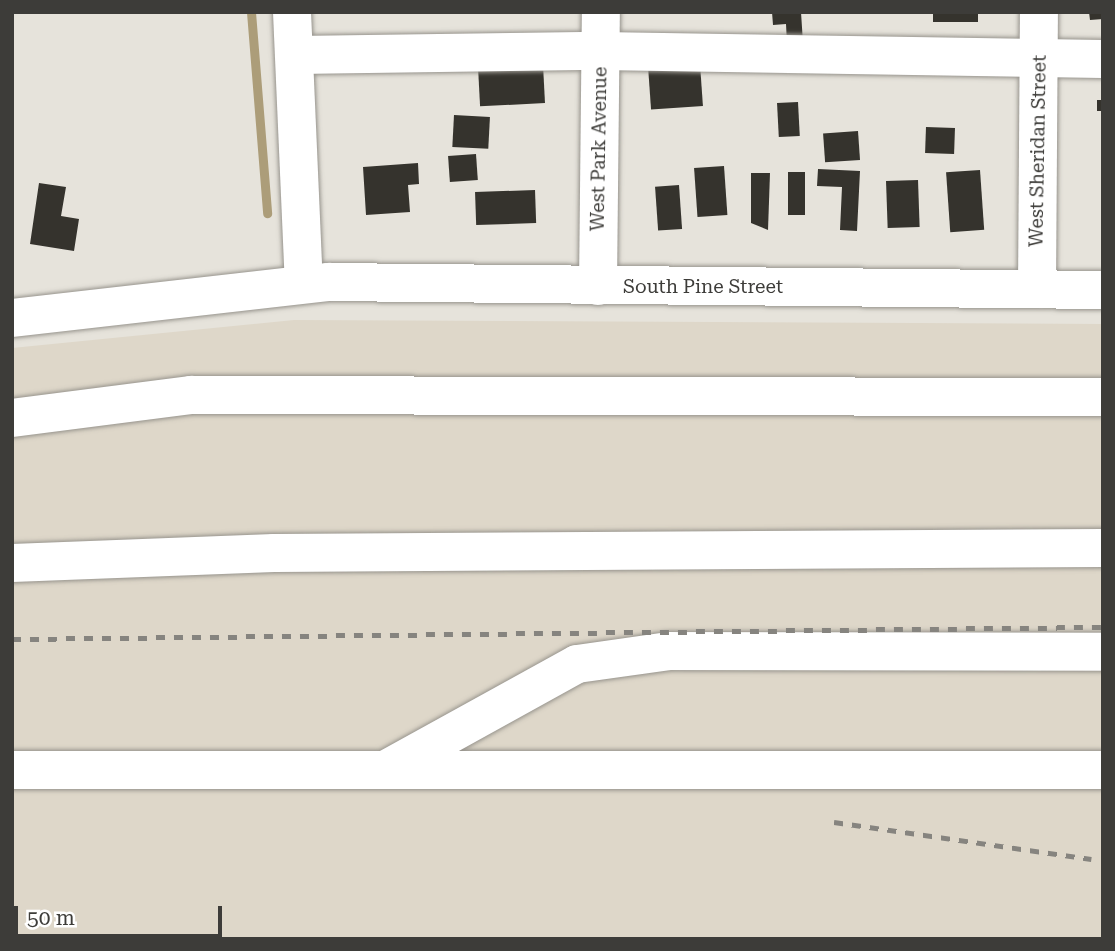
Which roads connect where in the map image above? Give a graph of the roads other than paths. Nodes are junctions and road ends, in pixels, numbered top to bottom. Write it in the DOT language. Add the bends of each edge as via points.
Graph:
graph roads {
  1 [pos="292,12"];
  2 [pos="601,12"];
  3 [pos="1040,12"];
  4 [pos="600,51"];
  5 [pos="296,55"];
  6 [pos="1039,58"];
  7 [pos="1103,59"];
  8 [pos="304,283"];
  9 [pos="598,286"];
  10 [pos="1037,289"];
  11 [pos="1103,290"];
  12 [pos="12,318"];
  13 [pos="1103,397"];
  14 [pos="12,418"];
  15 [pos="1103,548"];
  16 [pos="12,564"];
  17 [pos="1103,652"];
  18 [pos="12,770"];
  19 [pos="383,771"];
  20 [pos="1103,771"];
  1 -- 5 [label="street"];
  2 -- 4 [label="street, West Park Avenue"];
  3 -- 6 [label="street, West Sheridan Street"];
  4 -- 5 [label="street"];
  4 -- 6 [label="street"];
  4 -- 9 [label="street, West Park Avenue"];
  5 -- 8 [label="street"];
  6 -- 7 [label="street"];
  6 -- 10 [label="street, West Sheridan Street"];
  8 -- 9 [label="street, South Pine Street"];
  8 -- 12 [label="street, South Pine Street"];
  9 -- 10 [label="street, South Pine Street"];
  10 -- 11 [label="street, South Pine Street"];
  13 -- 14 [label="street" via="191,395"];
  15 -- 16 [label="street" via="274,553"];
  17 -- 19 [label="street" via="670,651 577,664"];
  18 -- 19 [label="street"];
  19 -- 20 [label="street"];
}
